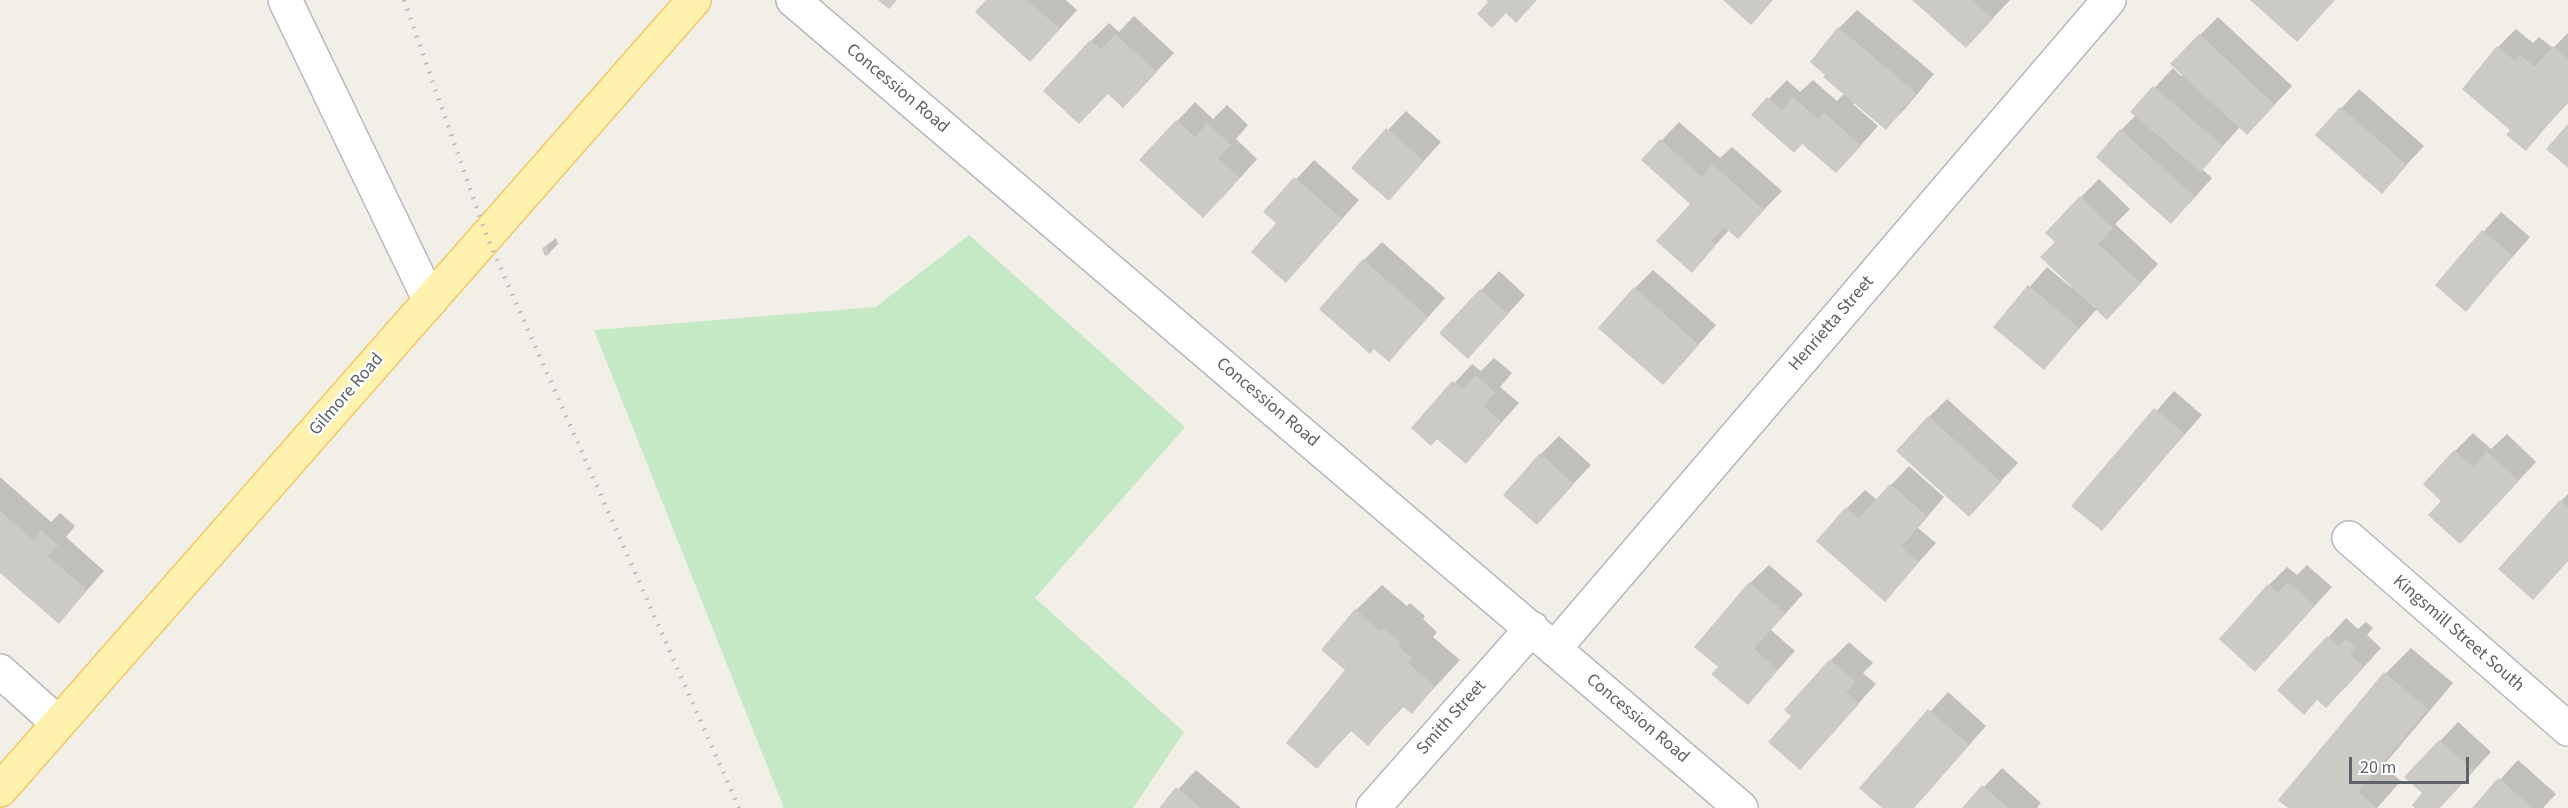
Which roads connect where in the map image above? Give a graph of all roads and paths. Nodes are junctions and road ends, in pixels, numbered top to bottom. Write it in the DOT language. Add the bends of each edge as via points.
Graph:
graph roads {
  1 [pos="285,0"];
  2 [pos="694,0"];
  3 [pos="793,0"];
  4 [pos="2109,0"];
  5 [pos="430,301"];
  6 [pos="2349,538"];
  7 [pos="1543,638"];
  8 [pos="0,671"];
  9 [pos="58,723"];
  10 [pos="2568,729"];
  11 [pos="0,790"];
  12 [pos="1372,808"];
  13 [pos="1741,808"];
  1 -- 5 [label="street"];
  2 -- 5 [label="main road, Gilmore Road"];
  3 -- 7 [label="street, Concession Road"];
  4 -- 7 [label="street, Henrietta Street"];
  5 -- 9 [label="main road, Gilmore Road"];
  6 -- 10 [label="street, Kingsmill Street South"];
  7 -- 12 [label="street, Smith Street"];
  7 -- 13 [label="street, Concession Road"];
  8 -- 9 [label="street"];
  9 -- 11 [label="main road, Gilmore Road"];
}
